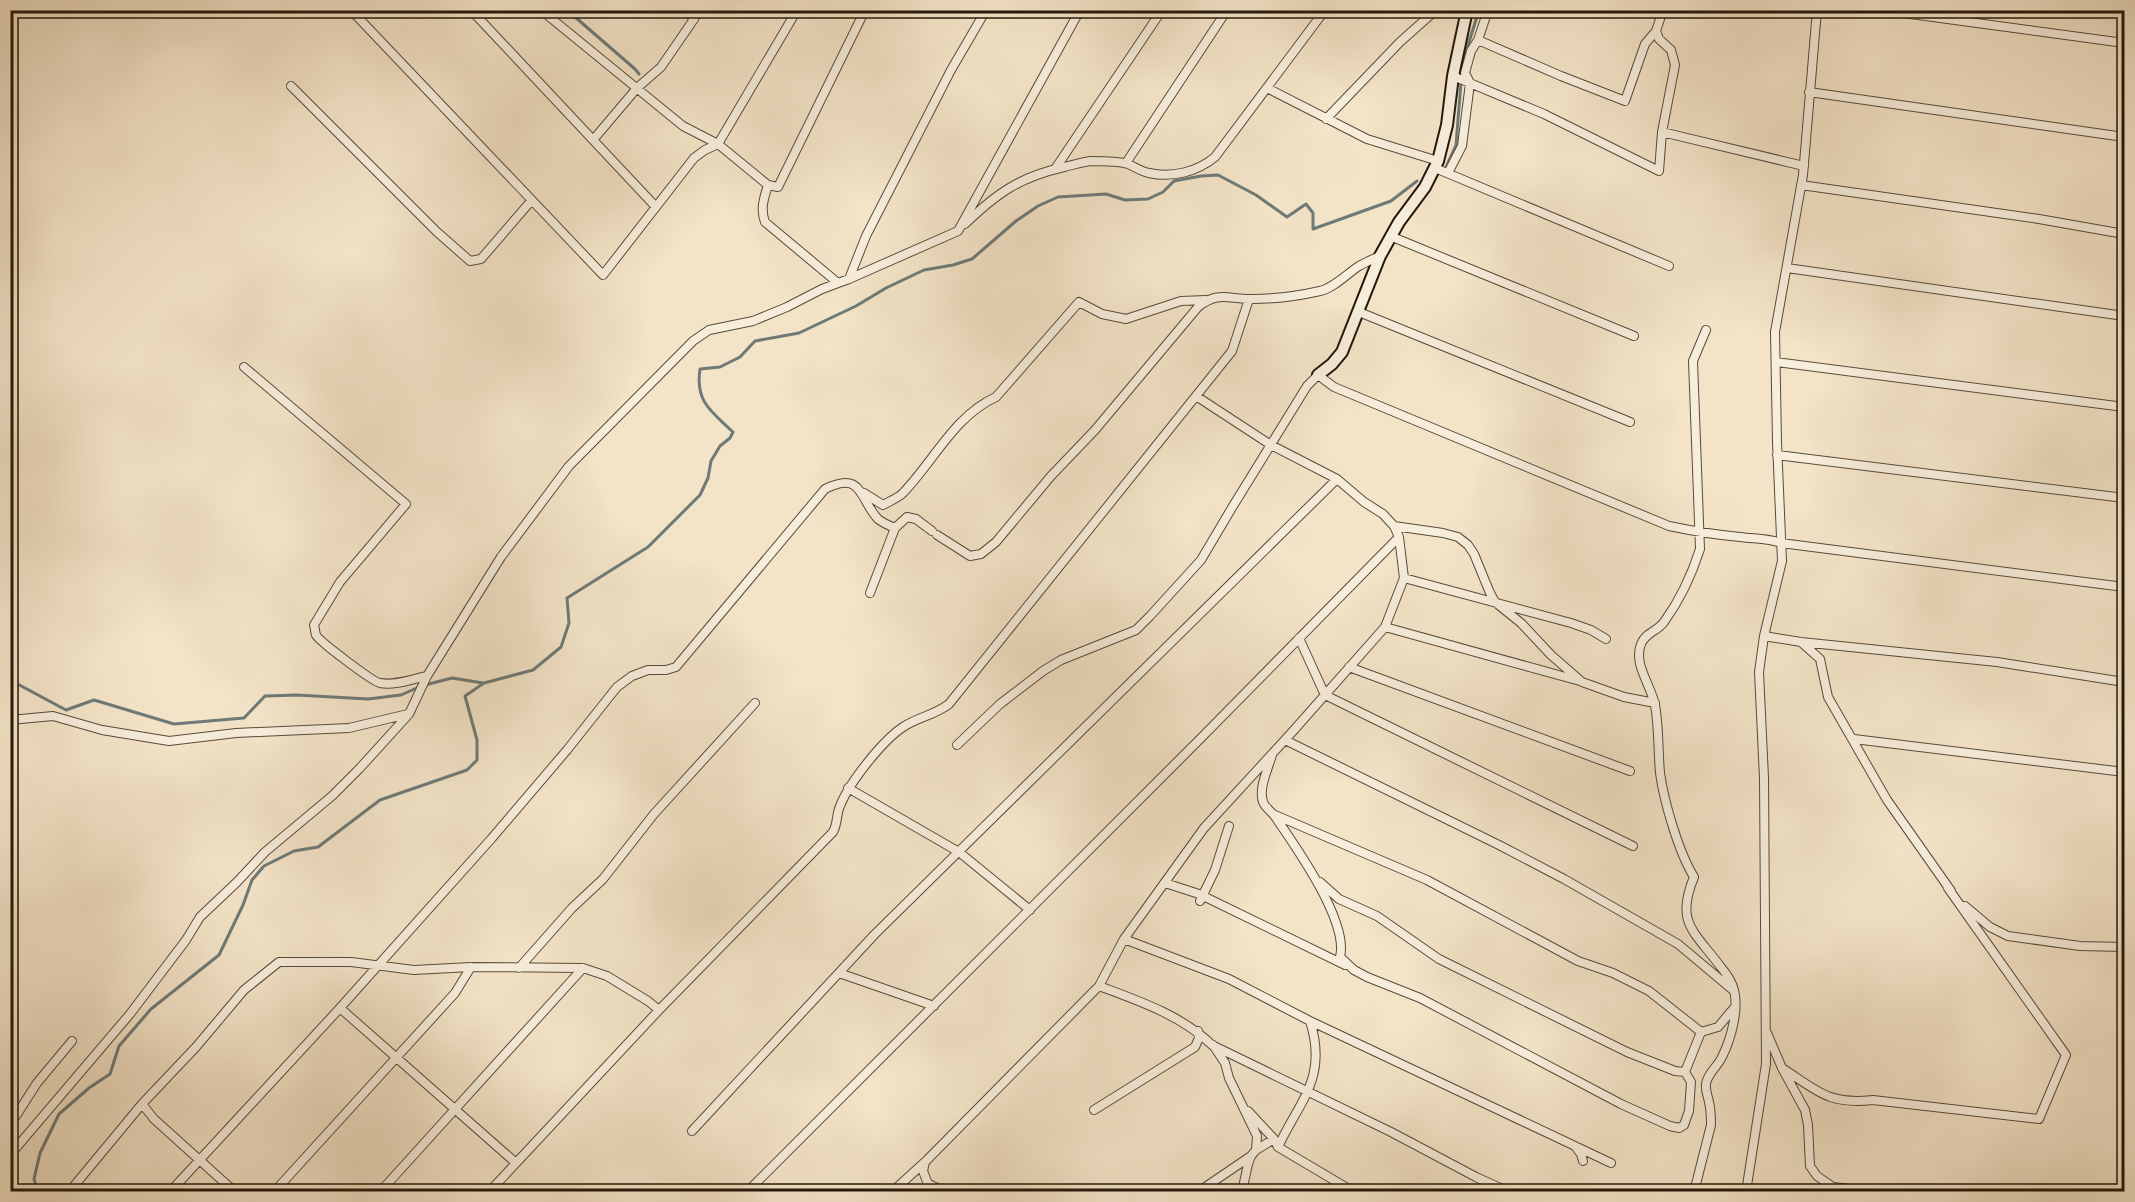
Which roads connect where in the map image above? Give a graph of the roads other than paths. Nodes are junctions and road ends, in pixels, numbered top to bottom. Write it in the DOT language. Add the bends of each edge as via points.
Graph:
graph roads {
  1 [pos="351,10"];
  2 [pos="471,10"];
  3 [pos="541,10"];
  4 [pos="685,10"];
  5 [pos="702,10"];
  6 [pos="797,10"];
  7 [pos="865,10"];
  8 [pos="986,10"];
  9 [pos="1080,10"];
  10 [pos="1162,10"];
  11 [pos="1227,10"];
  12 [pos="1325,10"];
  13 [pos="1436,10"];
  14 [pos="1467,10"];
  15 [pos="1488,10"];
  16 [pos="1817,10"];
  17 [pos="1881,10"];
  18 [pos="1661,12"];
  19 [pos="694,19"];
  20 [pos="1656,31"];
  21 [pos="1478,40"];
  22 [pos="2124,43"];
  23 [pos="1453,76"];
  24 [pos="1470,83"];
  25 [pos="291,86"];
  26 [pos="637,88"];
  27 [pos="1267,88"];
  28 [pos="1809,92"];
  29 [pos="1326,119"];
  30 [pos="1662,132"];
  31 [pos="2124,137"];
  32 [pos="593,140"];
  33 [pos="718,144"];
  34 [pos="1126,163"];
  35 [pos="1436,164"];
  36 [pos="1804,166"];
  37 [pos="1055,169"];
  38 [pos="1448,173"];
  39 [pos="768,185"];
  40 [pos="1801,185"];
  41 [pos="531,201"];
  42 [pos="656,207"];
  43 [pos="958,231"];
  44 [pos="2124,234"];
  45 [pos="1390,236"];
  46 [pos="1380,256"];
  47 [pos="1669,267"];
  48 [pos="1787,268"];
  49 [pos="849,279"];
  50 [pos="838,283"];
  51 [pos="1249,299"];
  52 [pos="1207,300"];
  53 [pos="1359,312"];
  54 [pos="2124,316"];
  55 [pos="1706,330"];
  56 [pos="1634,336"];
  57 [pos="1776,362"];
  58 [pos="244,367"];
  59 [pos="1318,375"];
  60 [pos="1196,396"];
  61 [pos="2124,407"];
  62 [pos="1630,422"];
  63 [pos="1271,445"];
  64 [pos="1777,455"];
  65 [pos="1337,479"];
  66 [pos="862,492"];
  67 [pos="2124,498"];
  68 [pos="1394,526"];
  69 [pos="895,528"];
  70 [pos="1700,532"];
  71 [pos="1399,537"];
  72 [pos="1782,543"];
  73 [pos="1404,578"];
  74 [pos="2124,586"];
  75 [pos="870,593"];
  76 [pos="1495,602"];
  77 [pos="1384,627"];
  78 [pos="1764,636"];
  79 [pos="1299,638"];
  80 [pos="1606,639"];
  81 [pos="1801,642"];
  82 [pos="1349,667"];
  83 [pos="427,676"];
  84 [pos="2124,681"];
  85 [pos="1582,682"];
  86 [pos="1325,695"];
  87 [pos="755,703"];
  88 [pos="1655,703"];
  89 [pos="409,714"];
  90 [pos="10,720"];
  91 [pos="1854,739"];
  92 [pos="1285,740"];
  93 [pos="957,745"];
  94 [pos="1272,754"];
  95 [pos="1630,771"];
  96 [pos="2124,772"];
  97 [pos="848,788"];
  98 [pos="1275,815"];
  99 [pos="1229,826"];
  100 [pos="1633,846"];
  101 [pos="959,852"];
  102 [pos="1312,872"];
  103 [pos="1165,883"];
  104 [pos="1948,888"];
  105 [pos="1201,898"];
  106 [pos="1029,910"];
  107 [pos="1124,939"];
  108 [pos="2124,947"];
  109 [pos="378,964"];
  110 [pos="471,967"];
  111 [pos="519,968"];
  112 [pos="583,968"];
  113 [pos="1354,970"];
  114 [pos="839,974"];
  115 [pos="1099,986"];
  116 [pos="1735,992"];
  117 [pos="933,1006"];
  118 [pos="1736,1006"];
  119 [pos="340,1008"];
  120 [pos="659,1010"];
  121 [pos="1310,1021"];
  122 [pos="1765,1028"];
  123 [pos="1198,1031"];
  124 [pos="1701,1032"];
  125 [pos="72,1041"];
  126 [pos="1212,1045"];
  127 [pos="396,1057"];
  128 [pos="1782,1068"];
  129 [pos="1685,1072"];
  130 [pos="1309,1092"];
  131 [pos="142,1104"];
  132 [pos="1242,1105"];
  133 [pos="456,1108"];
  134 [pos="1094,1110"];
  135 [pos="10,1125"];
  136 [pos="692,1131"];
  137 [pos="1274,1139"];
  138 [pos="1575,1146"];
  139 [pos="1278,1148"];
  140 [pos="1254,1153"];
  141 [pos="10,1155"];
  142 [pos="199,1160"];
  143 [pos="926,1161"];
  144 [pos="1583,1161"];
  145 [pos="516,1163"];
  146 [pos="1611,1163"];
  147 [pos="927,1183"];
  148 [pos="752,1187"];
  149 [pos="1836,1190"];
  150 [pos="69,1191"];
  151 [pos="170,1191"];
  152 [pos="235,1191"];
  153 [pos="274,1191"];
  154 [pos="380,1191"];
  155 [pos="489,1191"];
  156 [pos="892,1191"];
  157 [pos="931,1191"];
  158 [pos="945,1191"];
  159 [pos="1198,1191"];
  160 [pos="1242,1191"];
  161 [pos="1354,1191"];
  162 [pos="1509,1191"];
  163 [pos="1694,1191"];
  164 [pos="1746,1191"];
  165 [pos="1876,1191"];
  1 -- 41 [label="street"];
  2 -- 32 [label="street"];
  3 -- 26 [label="street"];
  4 -- 19 [label="street"];
  5 -- 19 [label="street"];
  6 -- 33 [label="street"];
  7 -- 39 [label="street" via="778,187"];
  8 -- 49 [label="street" via="866,236"];
  9 -- 43 [label="street"];
  10 -- 37 [label="street"];
  11 -- 34 [label="street"];
  12 -- 27 [label="street"];
  13 -- 29 [label="street"];
  14 -- 23 [label="street"];
  15 -- 21 [label="street"];
  16 -- 28 [label="street"];
  17 -- 22 [label="street"];
  18 -- 20 [label="street"];
  19 -- 26 [label="street" via="662,67"];
  20 -- 21 [label="street" via="1645,44 1625,100"];
  20 -- 30 [label="street" via="1671,50 1675,65"];
  21 -- 24 [label="street" via="1466,73"];
  23 -- 24 [label="street"];
  23 -- 35 [label="street" via="1447,126"];
  24 -- 30 [label="street" via="1544,114 1659,171"];
  24 -- 38 [label="street" via="1462,146"];
  25 -- 41 [label="street" via="470,261 481,259"];
  26 -- 32 [label="street"];
  26 -- 33 [label="street" via="683,126"];
  27 -- 29 [label="street"];
  27 -- 34 [label="street" via="1215,157 1204,165 1172,174 1149,173"];
  28 -- 31 [label="street"];
  28 -- 36 [label="street"];
  29 -- 35 [label="street"];
  30 -- 36 [label="street"];
  32 -- 42 [label="street"];
  33 -- 39 [label="street"];
  33 -- 42 [label="street" via="694,158"];
  34 -- 37 [label="street" via="1090,161"];
  35 -- 38 [label="street"];
  35 -- 45 [label="street" via="1425,187"];
  36 -- 40 [label="street"];
  37 -- 43 [label="street" via="1008,186"];
  38 -- 47 [label="street"];
  39 -- 50 [label="street" via="763,199 765,222"];
  40 -- 44 [label="street"];
  40 -- 48 [label="street"];
  41 -- 42 [label="street" via="603,275"];
  43 -- 49 [label="street"];
  45 -- 46 [label="street"];
  45 -- 56 [label="street"];
  46 -- 51 [label="street" via="1324,291"];
  46 -- 53 [label="street"];
  48 -- 54 [label="street"];
  48 -- 57 [label="street" via="1775,333"];
  49 -- 50 [label="street"];
  50 -- 83 [label="street" via="787,308 753,321 709,330 693,340 569,466 501,557"];
  51 -- 52 [label="street" via="1236,296"];
  51 -- 60 [label="street" via="1232,351"];
  52 -- 66 [label="street" via="1181,301 1126,319 1102,314 1079,302 996,397 981,404 957,427 902,494 883,505"];
  52 -- 69 [label="street" via="996,542 981,554 970,556 916,519 907,518"];
  53 -- 59 [label="street" via="1342,352"];
  53 -- 62 [label="street"];
  55 -- 70 [label="street" via="1693,362"];
  57 -- 61 [label="street"];
  57 -- 64 [label="street"];
  58 -- 83 [label="street" via="406,504 340,582 314,625 316,636 378,683"];
  59 -- 63 [label="street" via="1307,386"];
  59 -- 70 [label="street" via="1334,387 1669,526"];
  60 -- 63 [label="street"];
  60 -- 97 [label="street" via="949,704 892,735"];
  63 -- 65 [label="street"];
  63 -- 93 [label="street" via="1202,560 1136,630 1043,671 1000,704"];
  64 -- 67 [label="street"];
  64 -- 72 [label="street"];
  65 -- 68 [label="street"];
  65 -- 101 [label="street"];
  66 -- 69 [label="street" via="878,518"];
  66 -- 109 [label="street" via="849,483 825,489 676,666 648,670 617,687 492,838"];
  68 -- 71 [label="street"];
  68 -- 76 [label="street" via="1458,537 1468,545"];
  69 -- 75 [label="street"];
  70 -- 72 [label="street"];
  70 -- 88 [label="street" via="1693,573 1663,624 1645,637 1641,645 1639,658"];
  71 -- 73 [label="street"];
  71 -- 79 [label="street"];
  72 -- 74 [label="street"];
  72 -- 78 [label="street" via="1782,561"];
  73 -- 76 [label="street"];
  73 -- 77 [label="street"];
  76 -- 80 [label="street" via="1591,630"];
  76 -- 85 [label="street"];
  77 -- 82 [label="street"];
  77 -- 85 [label="street"];
  78 -- 81 [label="street"];
  78 -- 122 [label="street" via="1759,672 1764,778"];
  79 -- 86 [label="street"];
  79 -- 106 [label="street"];
  81 -- 84 [label="street" via="1997,662"];
  81 -- 91 [label="street" via="1820,659 1828,697"];
  82 -- 86 [label="street"];
  82 -- 95 [label="street"];
  83 -- 89 [label="street"];
  85 -- 88 [label="street" via="1623,697"];
  86 -- 92 [label="street"];
  86 -- 100 [label="street"];
  87 -- 111 [label="street" via="654,814 603,879"];
  88 -- 116 [label="street" via="1661,776 1672,825 1694,877 1685,916"];
  89 -- 90 [label="street" via="349,728 236,733 169,741 102,730 53,716"];
  89 -- 141 [label="street" via="332,796 265,852 200,916 130,1014"];
  91 -- 96 [label="street"];
  91 -- 104 [label="street" via="1887,800"];
  92 -- 94 [label="street"];
  92 -- 116 [label="street" via="1564,879 1678,944"];
  94 -- 98 [label="street" via="1262,791 1264,804"];
  94 -- 103 [label="street" via="1204,828"];
  97 -- 101 [label="street"];
  97 -- 120 [label="street" via="833,832"];
  98 -- 102 [label="street"];
  98 -- 124 [label="street" via="1427,879 1578,961 1613,973 1648,991"];
  99 -- 105 [label="street"];
  101 -- 106 [label="street"];
  101 -- 114 [label="street"];
  102 -- 113 [label="street" via="1334,920 1342,948 1340,957"];
  102 -- 129 [label="street" via="1339,899 1377,916 1439,959 1627,1052"];
  103 -- 105 [label="street"];
  103 -- 107 [label="street"];
  104 -- 108 [label="street" via="1990,927 2008,936 2080,946"];
  104 -- 128 [label="street" via="2066,1054 2039,1119 1873,1100 1831,1099"];
  105 -- 113 [label="street"];
  106 -- 117 [label="street"];
  107 -- 115 [label="street"];
  107 -- 121 [label="street" via="1229,979"];
  109 -- 110 [label="street" via="414,970"];
  109 -- 119 [label="street"];
  109 -- 131 [label="street" via="279,962 244,990"];
  110 -- 111 [label="street"];
  110 -- 127 [label="street" via="455,993"];
  111 -- 112 [label="street"];
  112 -- 120 [label="street" via="608,976"];
  112 -- 133 [label="street"];
  113 -- 129 [label="street" via="1420,998 1621,1104 1679,1128 1689,1111 1691,1082"];
  114 -- 117 [label="street"];
  114 -- 136 [label="street"];
  115 -- 123 [label="street" via="1158,1009"];
  115 -- 143 [label="street"];
  116 -- 118 [label="street"];
  117 -- 148 [label="street"];
  118 -- 124 [label="street" via="1718,1027"];
  118 -- 163 [label="street" via="1722,1059 1706,1082 1711,1125"];
  119 -- 127 [label="street"];
  119 -- 142 [label="street"];
  120 -- 145 [label="street"];
  121 -- 130 [label="street" via="1317,1042"];
  121 -- 138 [label="street"];
  122 -- 128 [label="street"];
  122 -- 164 [label="street" via="1765,1073"];
  123 -- 126 [label="street"];
  123 -- 134 [label="street" via="1195,1047"];
  124 -- 129 [label="street"];
  125 -- 135 [label="street" via="37,1083"];
  126 -- 130 [label="street"];
  126 -- 132 [label="street" via="1225,1063"];
  127 -- 133 [label="street"];
  127 -- 153 [label="street"];
  128 -- 149 [label="street" via="1805,1110 1810,1166"];
  130 -- 139 [label="street"];
  130 -- 162 [label="street"];
  131 -- 142 [label="street"];
  131 -- 150 [label="street"];
  132 -- 137 [label="street"];
  132 -- 140 [label="street" via="1257,1136"];
  133 -- 145 [label="street"];
  133 -- 154 [label="street"];
  137 -- 139 [label="street"];
  137 -- 140 [label="street"];
  138 -- 144 [label="street"];
  138 -- 146 [label="street"];
  139 -- 161 [label="street"];
  140 -- 159 [label="street"];
  140 -- 160 [label="street"];
  142 -- 151 [label="street"];
  142 -- 152 [label="street"];
  143 -- 147 [label="street" via="923,1172"];
  143 -- 156 [label="street"];
  145 -- 155 [label="street"];
  147 -- 157 [label="street"];
  147 -- 158 [label="street"];
  149 -- 165 [label="street"];
}
